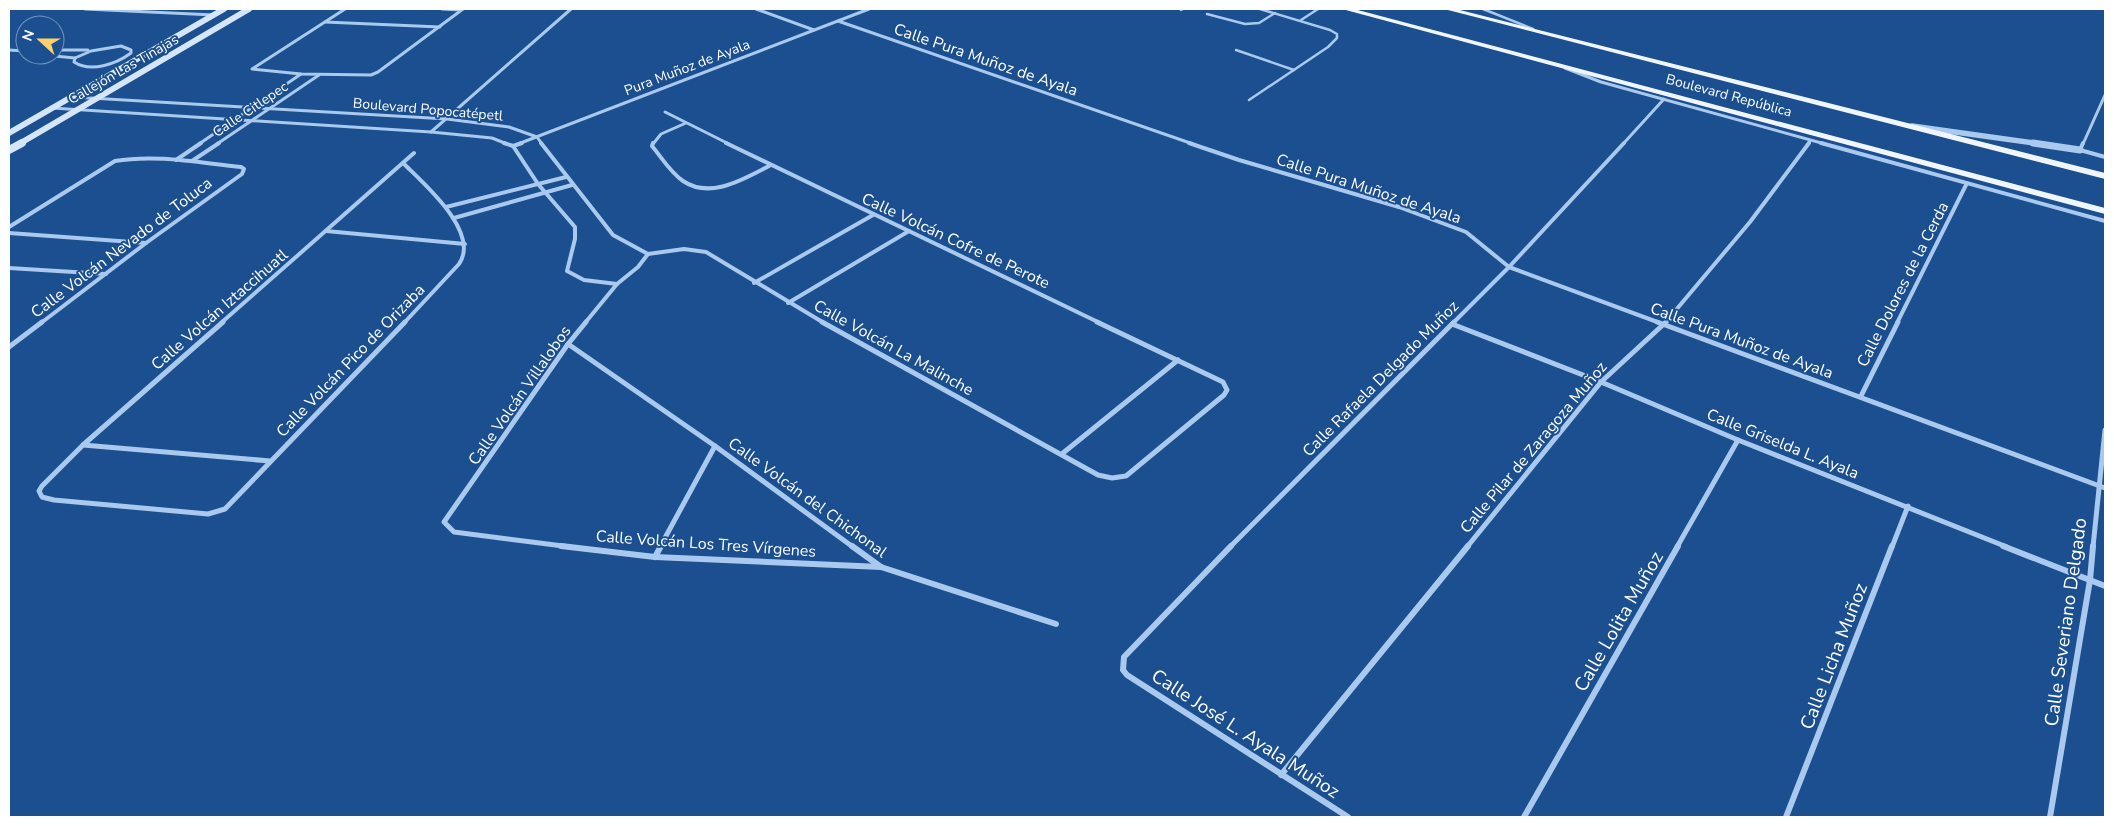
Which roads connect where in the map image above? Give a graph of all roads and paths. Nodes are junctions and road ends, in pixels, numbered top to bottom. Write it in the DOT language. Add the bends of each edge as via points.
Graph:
graph roads {
  1 [pos="86,9"];
  2 [pos="171,9"];
  3 [pos="224,9"];
  4 [pos="249,9"];
  5 [pos="345,9"];
  6 [pos="442,9"];
  7 [pos="462,9"];
  8 [pos="572,9"];
  9 [pos="756,9"];
  10 [pos="869,9"];
  11 [pos="1260,9"];
  12 [pos="1318,9"];
  13 [pos="1346,9"];
  14 [pos="1448,9"];
  15 [pos="1483,9"];
  16 [pos="162,13"];
  17 [pos="1275,13"];
  18 [pos="1207,14"];
  19 [pos="214,15"];
  20 [pos="1301,20"];
  21 [pos="838,21"];
  22 [pos="324,22"];
  23 [pos="440,27"];
  24 [pos="814,30"];
  25 [pos="1542,32"];
  26 [pos="65,50"];
  27 [pos="1236,50"];
  28 [pos="91,51"];
  29 [pos="128,56"];
  30 [pos="65,57"];
  31 [pos="143,57"];
  32 [pos="75,58"];
  33 [pos="1557,64"];
  34 [pos="1294,70"];
  35 [pos="301,74"];
  36 [pos="320,74"];
  37 [pos="2105,95"];
  38 [pos="73,97"];
  39 [pos="96,99"];
  40 [pos="1664,99"];
  41 [pos="1249,100"];
  42 [pos="52,108"];
  43 [pos="252,109"];
  44 [pos="269,109"];
  45 [pos="77,110"];
  46 [pos="2099,110"];
  47 [pos="665,112"];
  48 [pos="2105,112"];
  49 [pos="447,119"];
  50 [pos="236,120"];
  51 [pos="253,120"];
  52 [pos="686,123"];
  53 [pos="1908,126"];
  54 [pos="431,132"];
  55 [pos="9,133"];
  56 [pos="537,138"];
  57 [pos="1810,141"];
  58 [pos="513,146"];
  59 [pos="9,150"];
  60 [pos="2080,150"];
  61 [pos="414,153"];
  62 [pos="2105,157"];
  63 [pos="175,160"];
  64 [pos="191,162"];
  65 [pos="403,163"];
  66 [pos="771,165"];
  67 [pos="2105,176"];
  68 [pos="566,177"];
  69 [pos="538,184"];
  70 [pos="1967,184"];
  71 [pos="572,186"];
  72 [pos="547,192"];
  73 [pos="446,207"];
  74 [pos="2105,211"];
  75 [pos="873,215"];
  76 [pos="454,218"];
  77 [pos="2105,221"];
  78 [pos="9,227"];
  79 [pos="326,231"];
  80 [pos="909,231"];
  81 [pos="9,233"];
  82 [pos="146,243"];
  83 [pos="465,244"];
  84 [pos="648,254"];
  85 [pos="1510,267"];
  86 [pos="9,268"];
  87 [pos="106,274"];
  88 [pos="754,283"];
  89 [pos="617,284"];
  90 [pos="788,303"];
  91 [pos="1452,324"];
  92 [pos="1663,325"];
  93 [pos="568,344"];
  94 [pos="9,346"];
  95 [pos="1178,360"];
  96 [pos="1601,382"];
  97 [pos="1861,396"];
  98 [pos="2105,430"];
  99 [pos="1738,440"];
  100 [pos="83,445"];
  101 [pos="715,446"];
  102 [pos="1062,454"];
  103 [pos="270,461"];
  104 [pos="1126,476"];
  105 [pos="2102,487"];
  106 [pos="1908,506"];
  107 [pos="225,509"];
  108 [pos="444,522"];
  109 [pos="655,556"];
  110 [pos="882,567"];
  111 [pos="2090,580"];
  112 [pos="2105,586"];
  113 [pos="1056,624"];
  114 [pos="1127,675"];
  115 [pos="1281,775"];
  116 [pos="1348,817"];
  117 [pos="1524,817"];
  118 [pos="1786,817"];
  119 [pos="2050,817"];
  1 -- 16 [label="street"];
  2 -- 16 [label="street"];
  3 -- 19 [label="main road, Callejón Las Tinajas"];
  4 -- 39 [label="main road, Callejón Las Tinajas"];
  5 -- 22 [label="street"];
  6 -- 7 [label="street"];
  7 -- 23 [label="street"];
  8 -- 49 [label="street"];
  9 -- 24 [label="street"];
  10 -- 21 [label="street, Pura Muñoz de Ayala"];
  11 -- 17 [label="lane"];
  12 -- 20 [label="lane"];
  13 -- 33 [label="main road, Boulevard República"];
  14 -- 25 [label="main road, Boulevard República"];
  15 -- 25 [label="lane"];
  16 -- 19 [label="street"];
  17 -- 18 [label="lane" via="1259,23 1245,24"];
  17 -- 20 [label="lane"];
  19 -- 31 [label="main road, Callejón Las Tinajas"];
  20 -- 34 [label="lane" via="1330,30 1337,34 1337,38"];
  21 -- 24 [label="street, Pura Muñoz de Ayala"];
  21 -- 85 [label="street, Calle Pura Muñoz de Ayala" via="1239,160 1399,207 1466,232"];
  22 -- 23 [label="street"];
  22 -- 35 [label="street" via="252,69"];
  23 -- 36 [label="street" via="378,72 366,76"];
  24 -- 56 [label="street, Pura Muñoz de Ayala"];
  25 -- 53 [label="main road, Boulevard República"];
  26 -- 28 [label="street"];
  27 -- 34 [label="lane"];
  28 -- 29 [label="street" via="121,46 131,50"];
  28 -- 32 [label="street"];
  29 -- 31 [label="street"];
  29 -- 32 [label="street" via="89,66 74,64"];
  30 -- 32 [label="street"];
  31 -- 38 [label="main road, Callejón Las Tinajas"];
  33 -- 40 [label="street" via="1584,76"];
  33 -- 74 [label="main road, Boulevard República"];
  34 -- 41 [label="lane"];
  35 -- 36 [label="street"];
  35 -- 43 [label="street, Calle Citlepec"];
  36 -- 44 [label="street, Calle Citlepec"];
  37 -- 46 [label="street"];
  38 -- 39 [label="street, Boulevard Popocatépetl"];
  38 -- 42 [label="main road, Callejón Las Tinajas"];
  39 -- 43 [label="street, Boulevard Popocatépetl"];
  39 -- 45 [label="main road, Callejón Las Tinajas"];
  40 -- 57 [label="street"];
  40 -- 85 [label="street, Calle Rafaela Delgado Muñoz"];
  42 -- 45 [label="street, Boulevard Popocatépetl"];
  42 -- 55 [label="main road, Callejón Las Tinajas"];
  43 -- 44 [label="street, Boulevard Popocatépetl"];
  43 -- 50 [label="street, Calle Citlepec"];
  44 -- 49 [label="street, Boulevard Popocatépetl"];
  44 -- 51 [label="street, Calle Citlepec"];
  45 -- 50 [label="street, Boulevard Popocatépetl"];
  45 -- 59 [label="main road, Callejón Las Tinajas"];
  46 -- 48 [label="street"];
  46 -- 60 [label="street"];
  47 -- 52 [label="street, Calle Volcán Cofre de Perote"];
  49 -- 54 [label="street"];
  49 -- 56 [label="street, Boulevard Popocatépetl" via="498,124"];
  50 -- 51 [label="street, Boulevard Popocatépetl"];
  50 -- 63 [label="street, Calle Citlepec"];
  51 -- 54 [label="street, Boulevard Popocatépetl"];
  51 -- 64 [label="street, Calle Citlepec"];
  52 -- 66 [label="street, Calle Volcán Cofre de Perote"];
  52 -- 66 [label="street" via="659,135 652,146 689,185 707,189 719,187"];
  53 -- 60 [label="street"];
  53 -- 67 [label="main road, Boulevard República"];
  54 -- 58 [label="street, Boulevard Popocatépetl" via="492,138"];
  56 -- 58 [label="street, Pura Muñoz de Ayala"];
  56 -- 68 [label="street"];
  57 -- 70 [label="street"];
  57 -- 92 [label="street, Calle Pilar de Zaragoza Muñoz" via="1750,222"];
  58 -- 69 [label="street"];
  60 -- 62 [label="street"];
  61 -- 65 [label="street, Calle Volcán Iztaccihuatl"];
  63 -- 64 [label="street"];
  63 -- 78 [label="street" via="127,159 109,163"];
  64 -- 82 [label="street, Calle Volcán Nevado de Toluca" via="244,169 242,174"];
  65 -- 73 [label="street"];
  65 -- 79 [label="street, Calle Volcán Iztaccihuatl"];
  66 -- 75 [label="street, Calle Volcán Cofre de Perote"];
  68 -- 69 [label="street"];
  68 -- 71 [label="street"];
  69 -- 72 [label="street"];
  69 -- 73 [label="street"];
  70 -- 77 [label="street"];
  70 -- 97 [label="street, Calle Dolores de la Cerda"];
  71 -- 72 [label="street"];
  71 -- 84 [label="street" via="613,236"];
  72 -- 76 [label="street"];
  72 -- 89 [label="street" via="575,227 577,236 567,271 573,278"];
  73 -- 76 [label="street"];
  75 -- 80 [label="street, Calle Volcán Cofre de Perote"];
  75 -- 88 [label="street"];
  76 -- 83 [label="street"];
  79 -- 83 [label="street"];
  79 -- 100 [label="street, Calle Volcán Iztaccihuatl"];
  80 -- 90 [label="street"];
  80 -- 95 [label="street, Calle Volcán Cofre de Perote"];
  81 -- 82 [label="street"];
  82 -- 87 [label="street, Calle Volcán Nevado de Toluca"];
  83 -- 103 [label="street, Calle Volcán Pico de Orizaba" via="462,258 451,274"];
  84 -- 88 [label="street, Calle Volcán La Malinche" via="684,249 706,252"];
  84 -- 89 [label="street"];
  85 -- 91 [label="street, Calle Rafaela Delgado Muñoz"];
  85 -- 92 [label="street, Calle Pura Muñoz de Ayala"];
  86 -- 87 [label="street"];
  87 -- 94 [label="street, Calle Volcán Nevado de Toluca"];
  88 -- 90 [label="street, Calle Volcán La Malinche"];
  89 -- 93 [label="street, Calle Volcán Villalobos"];
  90 -- 102 [label="street, Calle Volcán La Malinche"];
  91 -- 96 [label="street, Calle Griselda L. Ayala"];
  91 -- 114 [label="street, Calle Rafaela Delgado Muñoz" via="1283,492 1124,657 1123,670"];
  92 -- 96 [label="street, Calle Pilar de Zaragoza Muñoz"];
  92 -- 97 [label="street, Calle Pura Muñoz de Ayala"];
  93 -- 101 [label="street, Calle Volcán del Chichonal"];
  93 -- 108 [label="street, Calle Volcán Villalobos"];
  95 -- 102 [label="street"];
  95 -- 104 [label="street, Calle Volcán Cofre de Perote" via="1223,382 1227,390"];
  96 -- 99 [label="street, Calle Griselda L. Ayala"];
  96 -- 115 [label="street, Calle Pilar de Zaragoza Muñoz"];
  97 -- 105 [label="street, Calle Pura Muñoz de Ayala"];
  98 -- 105 [label="street, Calle Severiano Delgado"];
  99 -- 106 [label="street, Calle Griselda L. Ayala"];
  99 -- 117 [label="street, Calle Lolita Muñoz"];
  100 -- 103 [label="street"];
  100 -- 107 [label="street, Calle Volcán Iztaccihuatl" via="42,486 39,491 42,497 208,514"];
  101 -- 109 [label="street"];
  101 -- 110 [label="street, Calle Volcán del Chichonal"];
  102 -- 104 [label="street, Calle Volcán La Malinche" via="1098,475 1115,479"];
  103 -- 107 [label="street, Calle Volcán Pico de Orizaba"];
  105 -- 111 [label="street, Calle Severiano Delgado"];
  106 -- 111 [label="street, Calle Griselda L. Ayala"];
  106 -- 118 [label="street, Calle Licha Muñoz"];
  108 -- 109 [label="street, Calle Volcán Los Tres Vírgenes" via="454,532 465,534"];
  109 -- 110 [label="street, Calle Volcán Los Tres Vírgenes"];
  110 -- 113 [label="street, Calle Volcán del Chichonal"];
  111 -- 112 [label="street, Calle Griselda L. Ayala"];
  111 -- 119 [label="street, Calle Severiano Delgado"];
  114 -- 115 [label="street, Calle José L. Ayala Muñoz"];
  115 -- 116 [label="street, Calle José L. Ayala Muñoz"];
}
